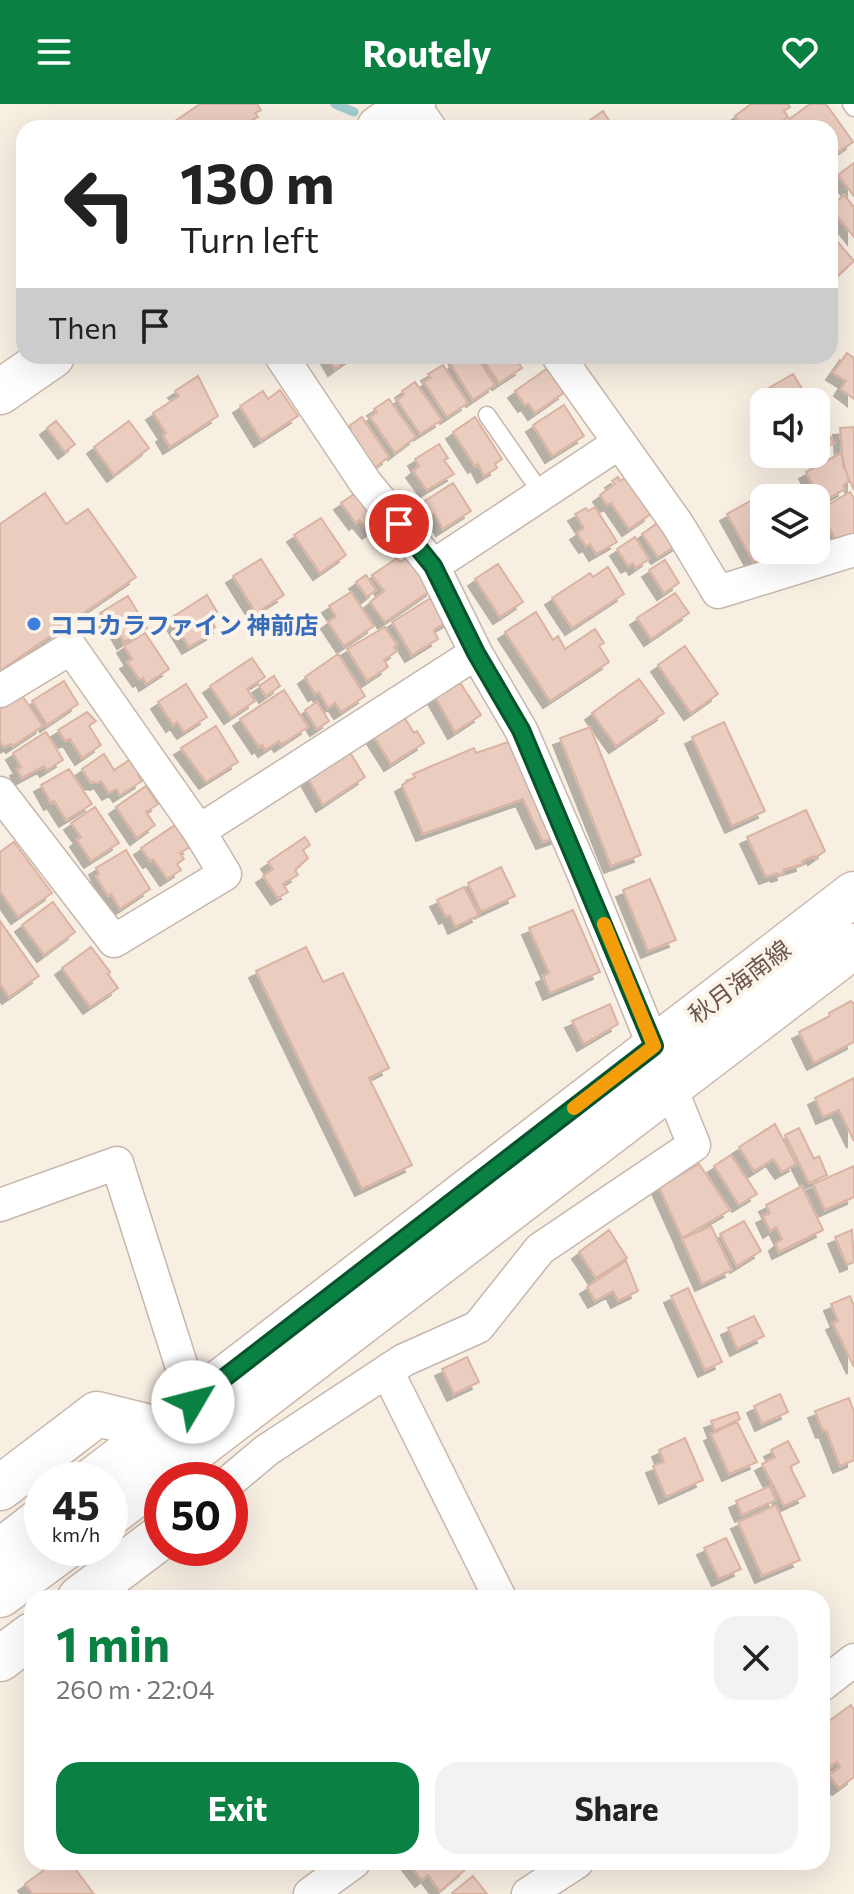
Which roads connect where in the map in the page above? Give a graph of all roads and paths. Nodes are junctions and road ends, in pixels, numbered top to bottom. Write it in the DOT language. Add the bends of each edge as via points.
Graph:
graph roads {
  1 [pos="413,104"];
  2 [pos="390,120"];
  3 [pos="40,364"];
  4 [pos="286,364"];
  5 [pos="564,364"];
  6 [pos="0,392"];
  7 [pos="487,415"];
  8 [pos="619,443"];
  9 [pos="542,494"];
  10 [pos="854,550"];
  11 [pos="433,566"];
  12 [pos="476,653"];
  13 [pos="0,691"];
  14 [pos="0,793"];
  15 [pos="199,831"];
  16 [pos="854,894"];
  17 [pos="854,946"];
  18 [pos="662,1066"];
  19 [pos="0,1205"];
  20 [pos="387,1371"];
  21 [pos="193,1402"];
  22 [pos="158,1429"];
  23 [pos="116,1462"];
  24 [pos="189,1462"];
  25 [pos="248,1466"];
  26 [pos="0,1488"];
  27 [pos="24,1533"];
  28 [pos="144,1550"];
  29 [pos="0,1552"];
  30 [pos="39,1566"];
  31 [pos="91,1590"];
  32 [pos="496,1590"];
  33 [pos="0,1595"];
  34 [pos="24,1641"];
  35 [pos="0,1659"];
  36 [pos="854,1660"];
  37 [pos="830,1679"];
  38 [pos="343,1870"];
  39 [pos="565,1870"];
  40 [pos="310,1894"];
  41 [pos="528,1894"];
  1 -- 2 [label="main road"];
  3 -- 6 [label="main road"];
  4 -- 11 [label="street" via="365,482"];
  5 -- 8 [label="street"];
  7 -- 9 [label="lane"];
  8 -- 9 [label="street"];
  8 -- 10 [label="street" via="718,592"];
  9 -- 11 [label="street"];
  11 -- 12 [label="street"];
  12 -- 15 [label="street"];
  12 -- 18 [label="street" via="521,730"];
  13 -- 15 [label="street" via="71,648"];
  14 -- 15 [label="street" via="114,941 225,874"];
  16 -- 18 [label="main road, 秋月海南線"];
  17 -- 18 [label="main road, 秋月海南線"];
  18 -- 20 [label="street" via="694,1145 540,1249 478,1327"];
  18 -- 21 [label="main road, 秋月海南線"];
  18 -- 24 [label="main road, 秋月海南線"];
  19 -- 21 [label="street" via="117,1163"];
  20 -- 25 [label="street"];
  20 -- 32 [label="street"];
  21 -- 22 [label="main road, 秋月海南線"];
  22 -- 23 [label="main road, 秋月海南線"];
  22 -- 26 [label="main road" via="97,1414"];
  27 -- 29 [label="main road"];
  28 -- 31 [label="main road"];
  30 -- 33 [label="main road"];
  34 -- 35 [label="main road"];
  36 -- 37 [label="street"];
  38 -- 40 [label="street"];
  39 -- 41 [label="street"];
}
